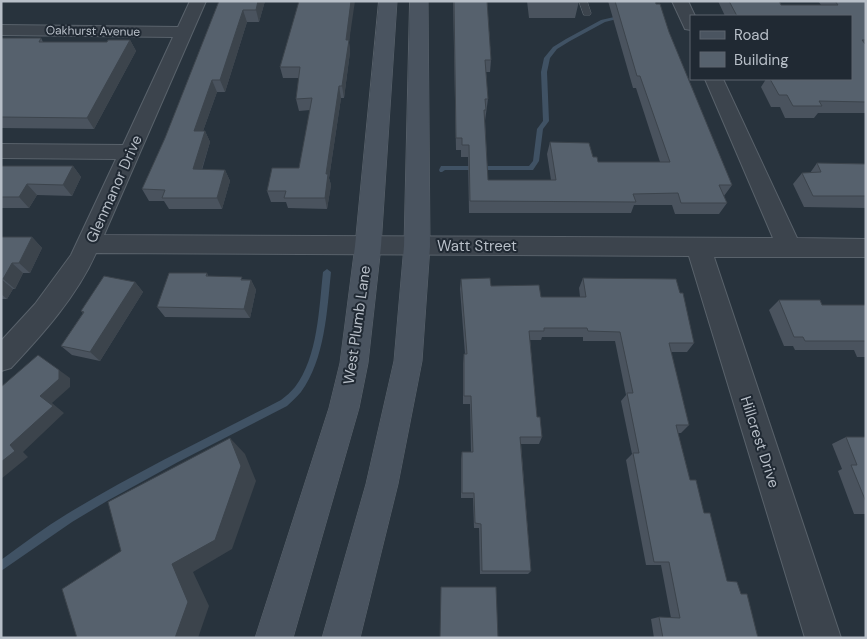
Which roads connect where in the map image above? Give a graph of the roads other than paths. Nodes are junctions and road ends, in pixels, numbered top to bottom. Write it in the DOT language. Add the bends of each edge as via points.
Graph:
graph roads {
  1 [pos="198,1"];
  2 [pos="388,1"];
  3 [pos="419,1"];
  4 [pos="583,1"];
  5 [pos="680,1"];
  6 [pos="587,13"];
  7 [pos="690,23"];
  8 [pos="1,30"];
  9 [pos="184,32"];
  10 [pos="714,80"];
  11 [pos="1,151"];
  12 [pos="130,152"];
  13 [pos="89,244"];
  14 [pos="368,246"];
  15 [pos="416,246"];
  16 [pos="698,246"];
  17 [pos="789,247"];
  18 [pos="866,248"];
  19 [pos="7,348"];
  20 [pos="274,638"];
  21 [pos="341,638"];
  22 [pos="822,638"];
  1 -- 9 [label="street, Glenmanor Drive"];
  2 -- 14 [label="main road, West Plumb Lane"];
  3 -- 15 [label="main road"];
  4 -- 6 [label="lane"];
  5 -- 7 [label="street"];
  8 -- 9 [label="street, Oakhurst Avenue"];
  9 -- 12 [label="street, Glenmanor Drive"];
  10 -- 17 [label="street"];
  11 -- 12 [label="street"];
  12 -- 13 [label="street, Glenmanor Drive"];
  13 -- 14 [label="street, Watt Street"];
  13 -- 19 [label="street, Glenmanor Drive" via="64,287"];
  14 -- 15 [label="street, Watt Street"];
  14 -- 20 [label="main road, West Plumb Lane" via="354,363 344,408"];
  15 -- 16 [label="street, Watt Street"];
  15 -- 21 [label="main road" via="408,362 382,484"];
  16 -- 17 [label="street, Watt Street"];
  16 -- 22 [label="street, Hillcrest Drive"];
  17 -- 18 [label="street, Watt Street"];
}
